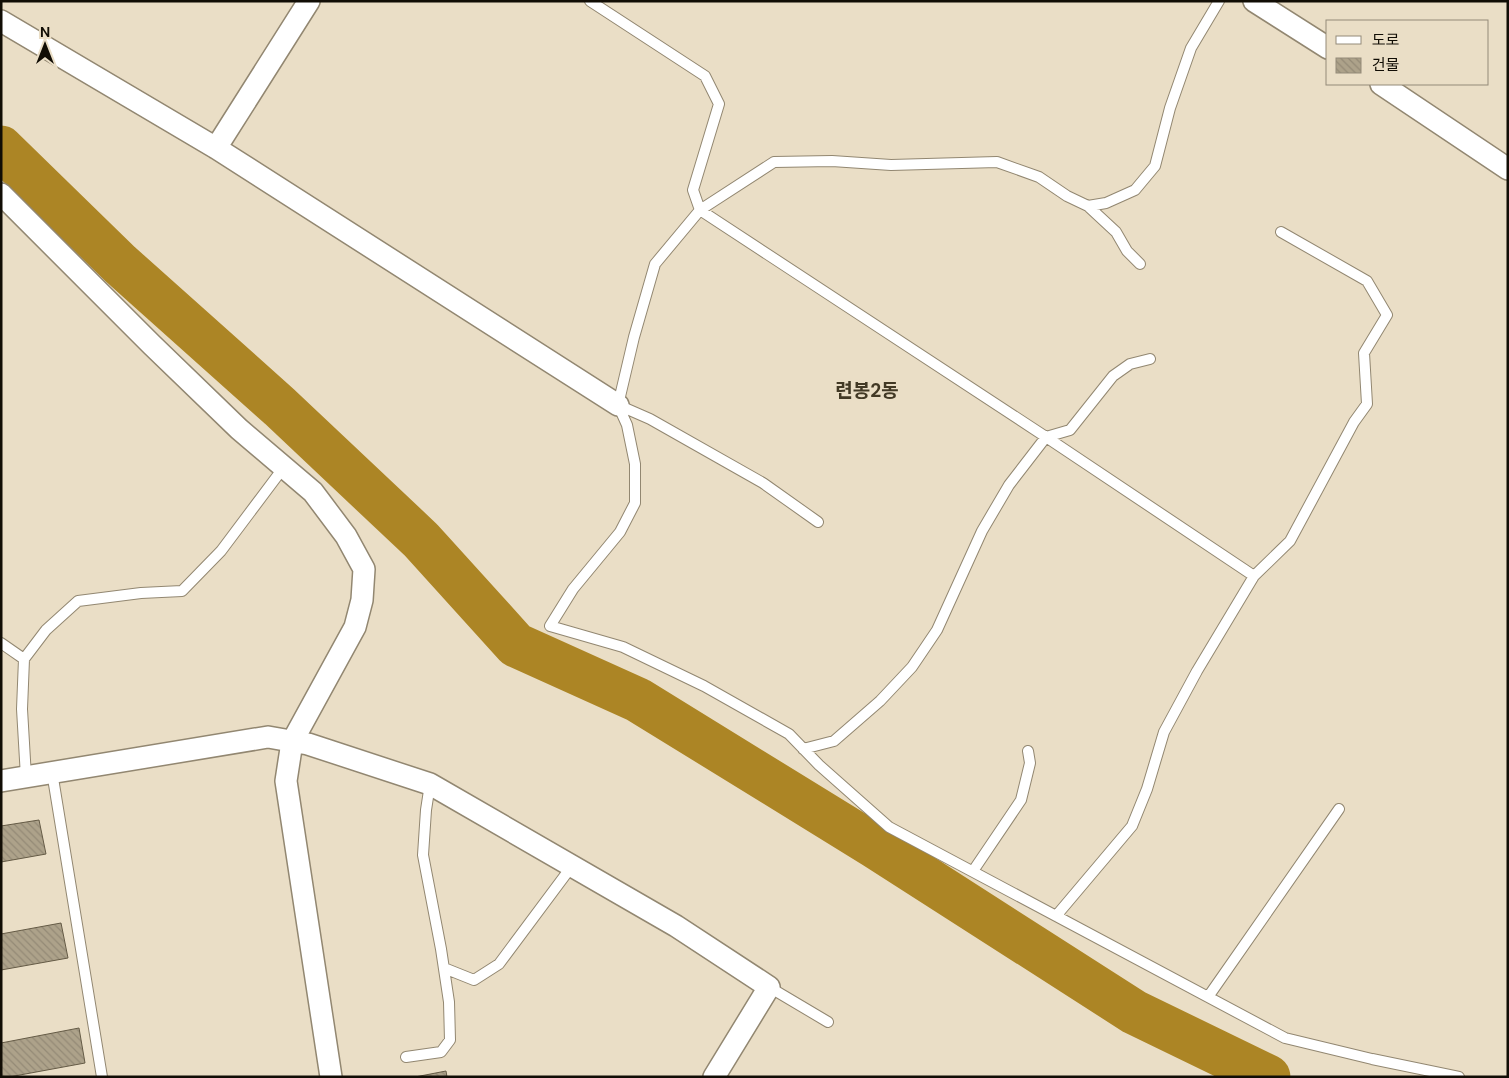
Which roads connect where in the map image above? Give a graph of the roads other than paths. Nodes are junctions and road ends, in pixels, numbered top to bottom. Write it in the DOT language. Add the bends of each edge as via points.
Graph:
graph roads {
  1 [pos="309,1"];
  2 [pos="590,1"];
  3 [pos="1219,1"];
  4 [pos="1254,1"];
  5 [pos="1,21"];
  6 [pos="1326,47"];
  7 [pos="1382,85"];
  8 [pos="216,148"];
  9 [pos="1508,170"];
  10 [pos="1,194"];
  11 [pos="1088,206"];
  12 [pos="700,210"];
  13 [pos="1281,232"];
  14 [pos="1140,264"];
  15 [pos="1150,359"];
  16 [pos="618,405"];
  17 [pos="1046,437"];
  18 [pos="284,467"];
  19 [pos="818,522"];
  20 [pos="1254,576"];
  21 [pos="1,643"];
  22 [pos="24,659"];
  23 [pos="292,742"];
  24 [pos="803,749"];
  25 [pos="1028,751"];
  26 [pos="52,772"];
  27 [pos="26,777"];
  28 [pos="1,782"];
  29 [pos="430,784"];
  30 [pos="1339,809"];
  31 [pos="572,866"];
  32 [pos="973,871"];
  33 [pos="1056,916"];
  34 [pos="444,968"];
  35 [pos="768,987"];
  36 [pos="1208,997"];
  37 [pos="828,1022"];
  38 [pos="406,1057"];
  39 [pos="102,1077"];
  40 [pos="331,1077"];
  41 [pos="714,1077"];
  42 [pos="1459,1077"];
  1 -- 8 [label="street"];
  2 -- 12 [label="lane" via="705,76 720,104 693,190"];
  3 -- 11 [label="lane" via="1192,48 1170,108 1155,166 1135,190 1106,203"];
  4 -- 6 [label="street"];
  5 -- 8 [label="street"];
  7 -- 9 [label="street"];
  8 -- 16 [label="street"];
  10 -- 18 [label="street" via="152,346"];
  11 -- 12 [label="lane" via="1039,177 997,162 891,165 832,160 774,162"];
  11 -- 14 [label="lane" via="1116,232 1127,251"];
  12 -- 16 [label="lane" via="655,264"];
  12 -- 17 [label="lane"];
  13 -- 20 [label="lane" via="1368,281 1387,315 1364,353 1368,404 1354,422 1290,540"];
  15 -- 17 [label="lane" via="1130,364 1113,376 1070,430"];
  16 -- 19 [label="lane" via="650,419 764,482"];
  16 -- 24 [label="lane" via="627,424 635,464 635,503 620,532 573,589 550,626 623,647 704,686 789,734"];
  17 -- 20 [label="lane"];
  17 -- 24 [label="lane" via="1009,485 982,531 937,630 912,668 834,741"];
  18 -- 22 [label="lane" via="221,551 182,590 78,601 46,630"];
  18 -- 23 [label="street" via="313,492 346,536 364,569 356,627"];
  20 -- 33 [label="lane" via="1164,732 1148,789 1132,826"];
  21 -- 22 [label="lane"];
  22 -- 27 [label="lane" via="22,710"];
  23 -- 26 [label="street" via="268,737"];
  23 -- 29 [label="street" via="308,744"];
  23 -- 40 [label="street" via="286,780"];
  24 -- 32 [label="lane" via="889,827"];
  25 -- 32 [label="lane" via="1030,763 1021,800"];
  26 -- 27 [label="street"];
  26 -- 39 [label="lane"];
  27 -- 28 [label="street"];
  29 -- 31 [label="street"];
  29 -- 34 [label="lane" via="423,855"];
  30 -- 36 [label="lane"];
  31 -- 34 [label="lane" via="499,964 474,980"];
  31 -- 35 [label="street" via="676,926"];
  32 -- 33 [label="lane"];
  33 -- 36 [label="lane"];
  34 -- 38 [label="lane" via="450,1040 441,1052"];
  35 -- 37 [label="lane"];
  35 -- 41 [label="street"];
  36 -- 42 [label="lane" via="1285,1038"];
}
